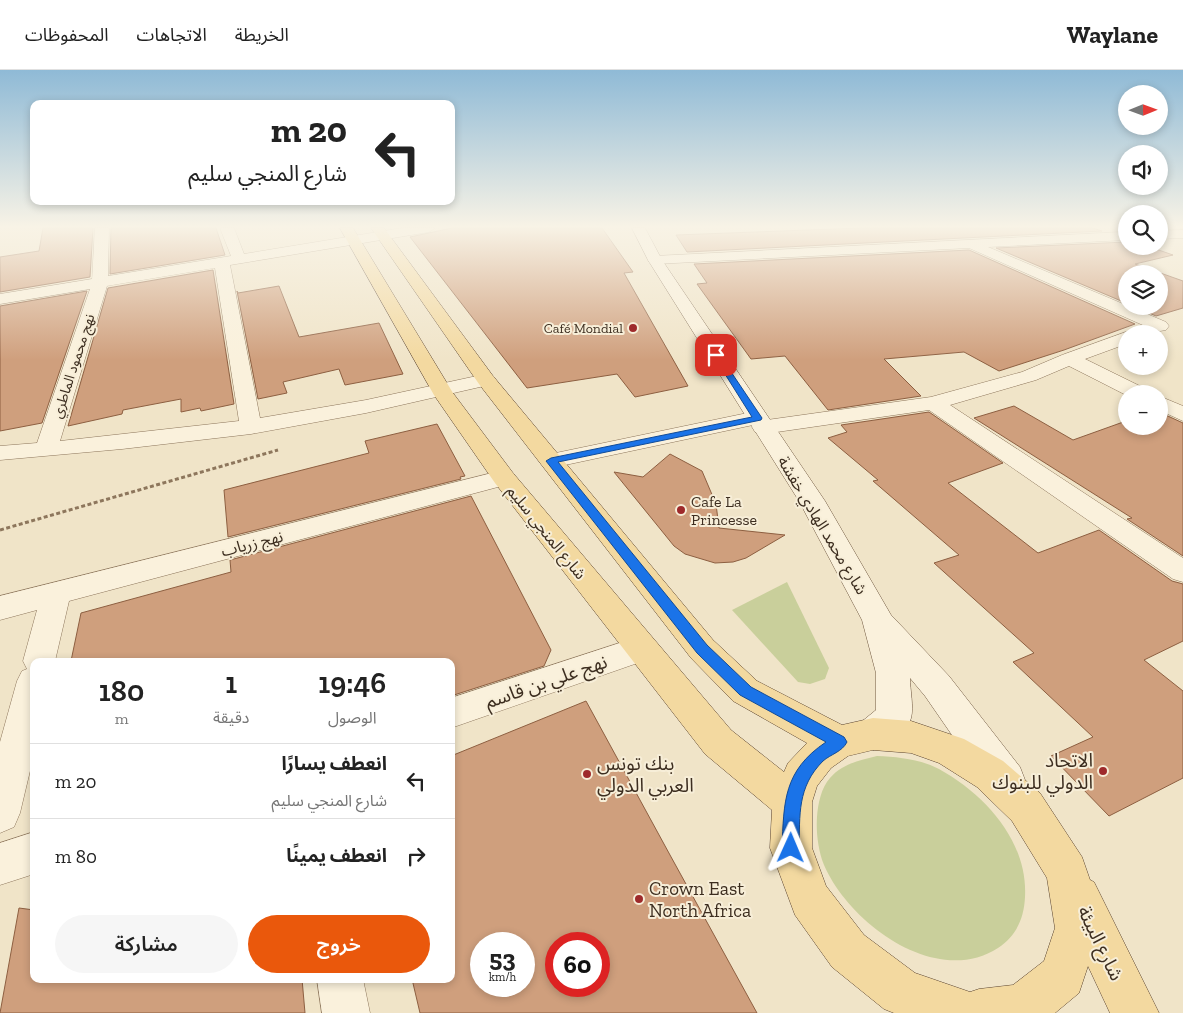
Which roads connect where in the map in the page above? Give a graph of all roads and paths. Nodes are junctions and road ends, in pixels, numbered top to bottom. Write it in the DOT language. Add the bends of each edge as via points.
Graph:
graph roads {
  1 [pos="100,272"];
  2 [pos="159,272"];
  3 [pos="232,272"];
  4 [pos="384,272"];
  5 [pos="397,272"];
  6 [pos="663,272"];
  7 [pos="1037,272"];
  8 [pos="100,282"];
  9 [pos="0,299"];
  10 [pos="1166,325"];
  11 [pos="1118,341"];
  12 [pos="1068,359"];
  13 [pos="486,380"];
  14 [pos="1122,385"];
  15 [pos="442,391"];
  16 [pos="933,403"];
  17 [pos="1168,406"];
  18 [pos="1183,414"];
  19 [pos="760,423"];
  20 [pos="251,427"];
  21 [pos="280,449"];
  22 [pos="46,450"];
  23 [pos="0,453"];
  24 [pos="551,461"];
  25 [pos="504,478"];
  26 [pos="0,530"];
  27 [pos="1183,572"];
  28 [pos="56,594"];
  29 [pos="0,608"];
  30 [pos="878,620"];
  31 [pos="641,649"];
  32 [pos="40,658"];
  33 [pos="30,697"];
  34 [pos="455,712"];
  35 [pos="856,738"];
  36 [pos="792,802"];
  37 [pos="1026,807"];
  38 [pos="0,813"];
  39 [pos="30,854"];
  40 [pos="0,864"];
  41 [pos="1066,872"];
  42 [pos="341,983"];
  43 [pos="907,1003"];
  44 [pos="346,1013"];
  45 [pos="961,1013"];
  46 [pos="979,1013"];
  47 [pos="1135,1013"];
  1 -- 8 [label="street, نهج محمود الماطري"];
  2 -- 8 [label="street"];
  3 -- 20 [label="street"];
  4 -- 15 [label="main road, شارع المنجي سليم"];
  5 -- 13 [label="main road"];
  6 -- 19 [label="street, شارع محمد الهادي خفشة"];
  7 -- 10 [label="street"];
  8 -- 9 [label="street"];
  8 -- 22 [label="street, نهج محمود الماطري"];
  11 -- 12 [label="street"];
  12 -- 14 [label="street"];
  12 -- 16 [label="street" via="1029,376"];
  13 -- 15 [label="street"];
  13 -- 24 [label="main road"];
  15 -- 20 [label="street"];
  15 -- 25 [label="main road, شارع المنجي سليم"];
  16 -- 19 [label="street"];
  16 -- 27 [label="street"];
  17 -- 18 [label="street"];
  19 -- 24 [label="street"];
  19 -- 30 [label="street, شارع محمد الهادي خفشة" via="812,501"];
  20 -- 22 [label="street"];
  21 -- 26 [label="path"];
  22 -- 23 [label="street"];
  24 -- 35 [label="main road" via="702,649 746,691"];
  25 -- 28 [label="street, نهج زرياب"];
  25 -- 31 [label="main road, شارع المنجي سليم"];
  28 -- 29 [label="street, نهج زرياب"];
  28 -- 32 [label="street"];
  30 -- 35 [label="street" via="893,672 894,716"];
  30 -- 37 [label="street" via="937,686"];
  31 -- 34 [label="street, نهج علي بن قاسم"];
  31 -- 36 [label="main road, شارع المنجي سليم" via="718,742"];
  33 -- 38 [label="street"];
  35 -- 36 [label="main road" via="818,756 801,776"];
  35 -- 37 [label="main road" via="912,737 951,750 990,774"];
  36 -- 43 [label="main road" via="791,848 810,900 848,951"];
  37 -- 41 [label="main road"];
  39 -- 40 [label="street"];
  41 -- 46 [label="main road" via="1077,928 1062,976 1023,1008"];
  41 -- 47 [label="main road, شارع البيئة"];
  42 -- 44 [label="street"];
  43 -- 45 [label="main road"];
}
